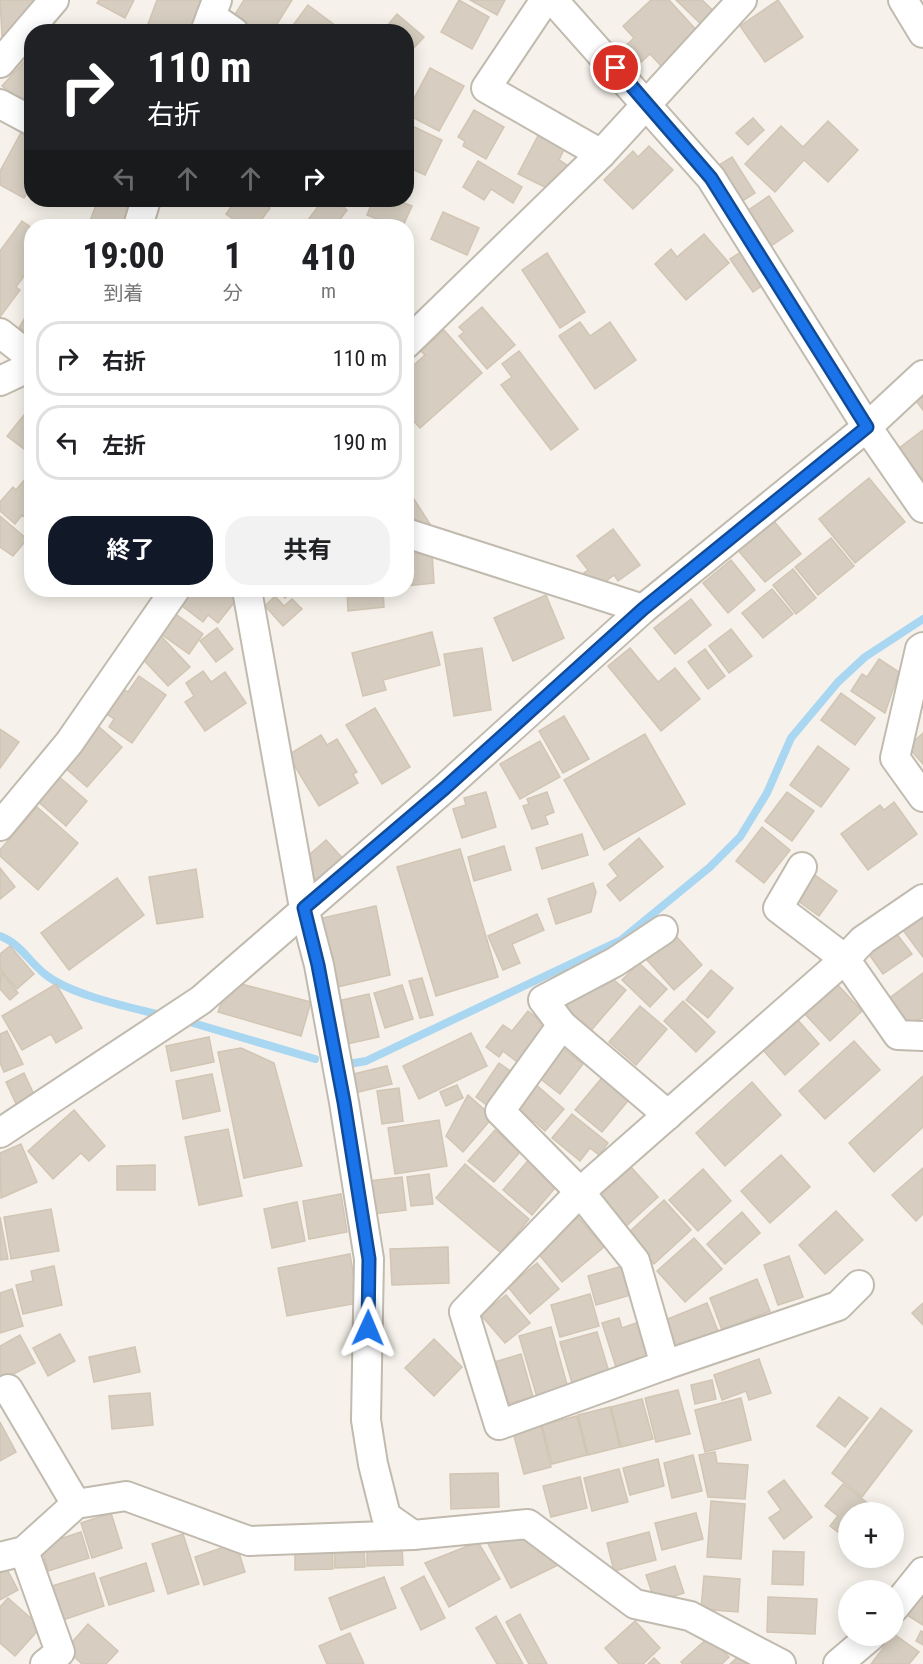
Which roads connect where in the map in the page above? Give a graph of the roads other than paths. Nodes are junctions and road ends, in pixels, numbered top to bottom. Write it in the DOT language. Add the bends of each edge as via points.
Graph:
graph roads {
  1 [pos="54,0"];
  2 [pos="545,0"];
  3 [pos="553,0"];
  4 [pos="742,0"];
  5 [pos="903,0"];
  6 [pos="33,24"];
  7 [pos="923,33"];
  8 [pos="24,35"];
  9 [pos="0,63"];
  10 [pos="647,102"];
  11 [pos="0,104"];
  12 [pos="24,117"];
  13 [pos="601,154"];
  14 [pos="0,333"];
  15 [pos="414,336"];
  16 [pos="24,352"];
  17 [pos="24,370"];
  18 [pos="923,375"];
  19 [pos="0,381"];
  20 [pos="867,427"];
  21 [pos="923,508"];
  22 [pos="414,537"];
  23 [pos="170,597"];
  24 [pos="248,597"];
  25 [pos="643,609"];
  26 [pos="923,647"];
  27 [pos="923,797"];
  28 [pos="0,826"];
  29 [pos="802,867"];
  30 [pos="923,899"];
  31 [pos="304,908"];
  32 [pos="663,930"];
  33 [pos="845,959"];
  34 [pos="562,1025"];
  35 [pos="923,1036"];
  36 [pos="668,1115"];
  37 [pos="0,1133"];
  38 [pos="580,1191"];
  39 [pos="859,1285"];
  40 [pos="664,1365"];
  41 [pos="9,1389"];
  42 [pos="76,1503"];
  43 [pos="414,1535"];
  44 [pos="12,1554"];
  45 [pos="923,1572"];
  46 [pos="904,1596"];
  47 [pos="859,1646"];
  48 [pos="45,1664"];
  49 [pos="781,1664"];
  50 [pos="838,1664"];
  1 -- 6 [label="street"];
  2 -- 13 [label="street" via="486,88"];
  3 -- 10 [label="street"];
  4 -- 10 [label="street"];
  5 -- 7 [label="street"];
  8 -- 9 [label="street"];
  10 -- 13 [label="street"];
  10 -- 20 [label="street" via="711,178"];
  11 -- 12 [label="street"];
  13 -- 15 [label="street"];
  14 -- 16 [label="street"];
  17 -- 19 [label="street"];
  18 -- 20 [label="street"];
  20 -- 21 [label="street"];
  20 -- 25 [label="street"];
  22 -- 25 [label="street"];
  23 -- 28 [label="street" via="69,743"];
  24 -- 31 [label="street"];
  25 -- 31 [label="street" via="445,788"];
  26 -- 27 [label="street" via="895,758"];
  29 -- 33 [label="street" via="778,908"];
  30 -- 33 [label="street" via="863,940"];
  31 -- 37 [label="street" via="201,1000"];
  31 -- 43 [label="street" via="344,1102 369,1259 366,1420 373,1464 386,1516"];
  32 -- 34 [label="street" via="615,962 543,1000"];
  33 -- 35 [label="street" via="898,1035"];
  33 -- 36 [label="street"];
  34 -- 36 [label="street"];
  34 -- 38 [label="street" via="500,1112"];
  36 -- 38 [label="street"];
  38 -- 40 [label="street" via="635,1261"];
  38 -- 40 [label="street" via="464,1312 499,1425"];
  39 -- 40 [label="street" via="838,1306"];
  41 -- 42 [label="street"];
  42 -- 43 [label="street" via="126,1496 249,1541"];
  42 -- 44 [label="street"];
  43 -- 49 [label="street" via="528,1524 635,1604 690,1616"];
  44 -- 48 [label="street" via="60,1652"];
  45 -- 46 [label="street"];
  47 -- 50 [label="street"];
}
